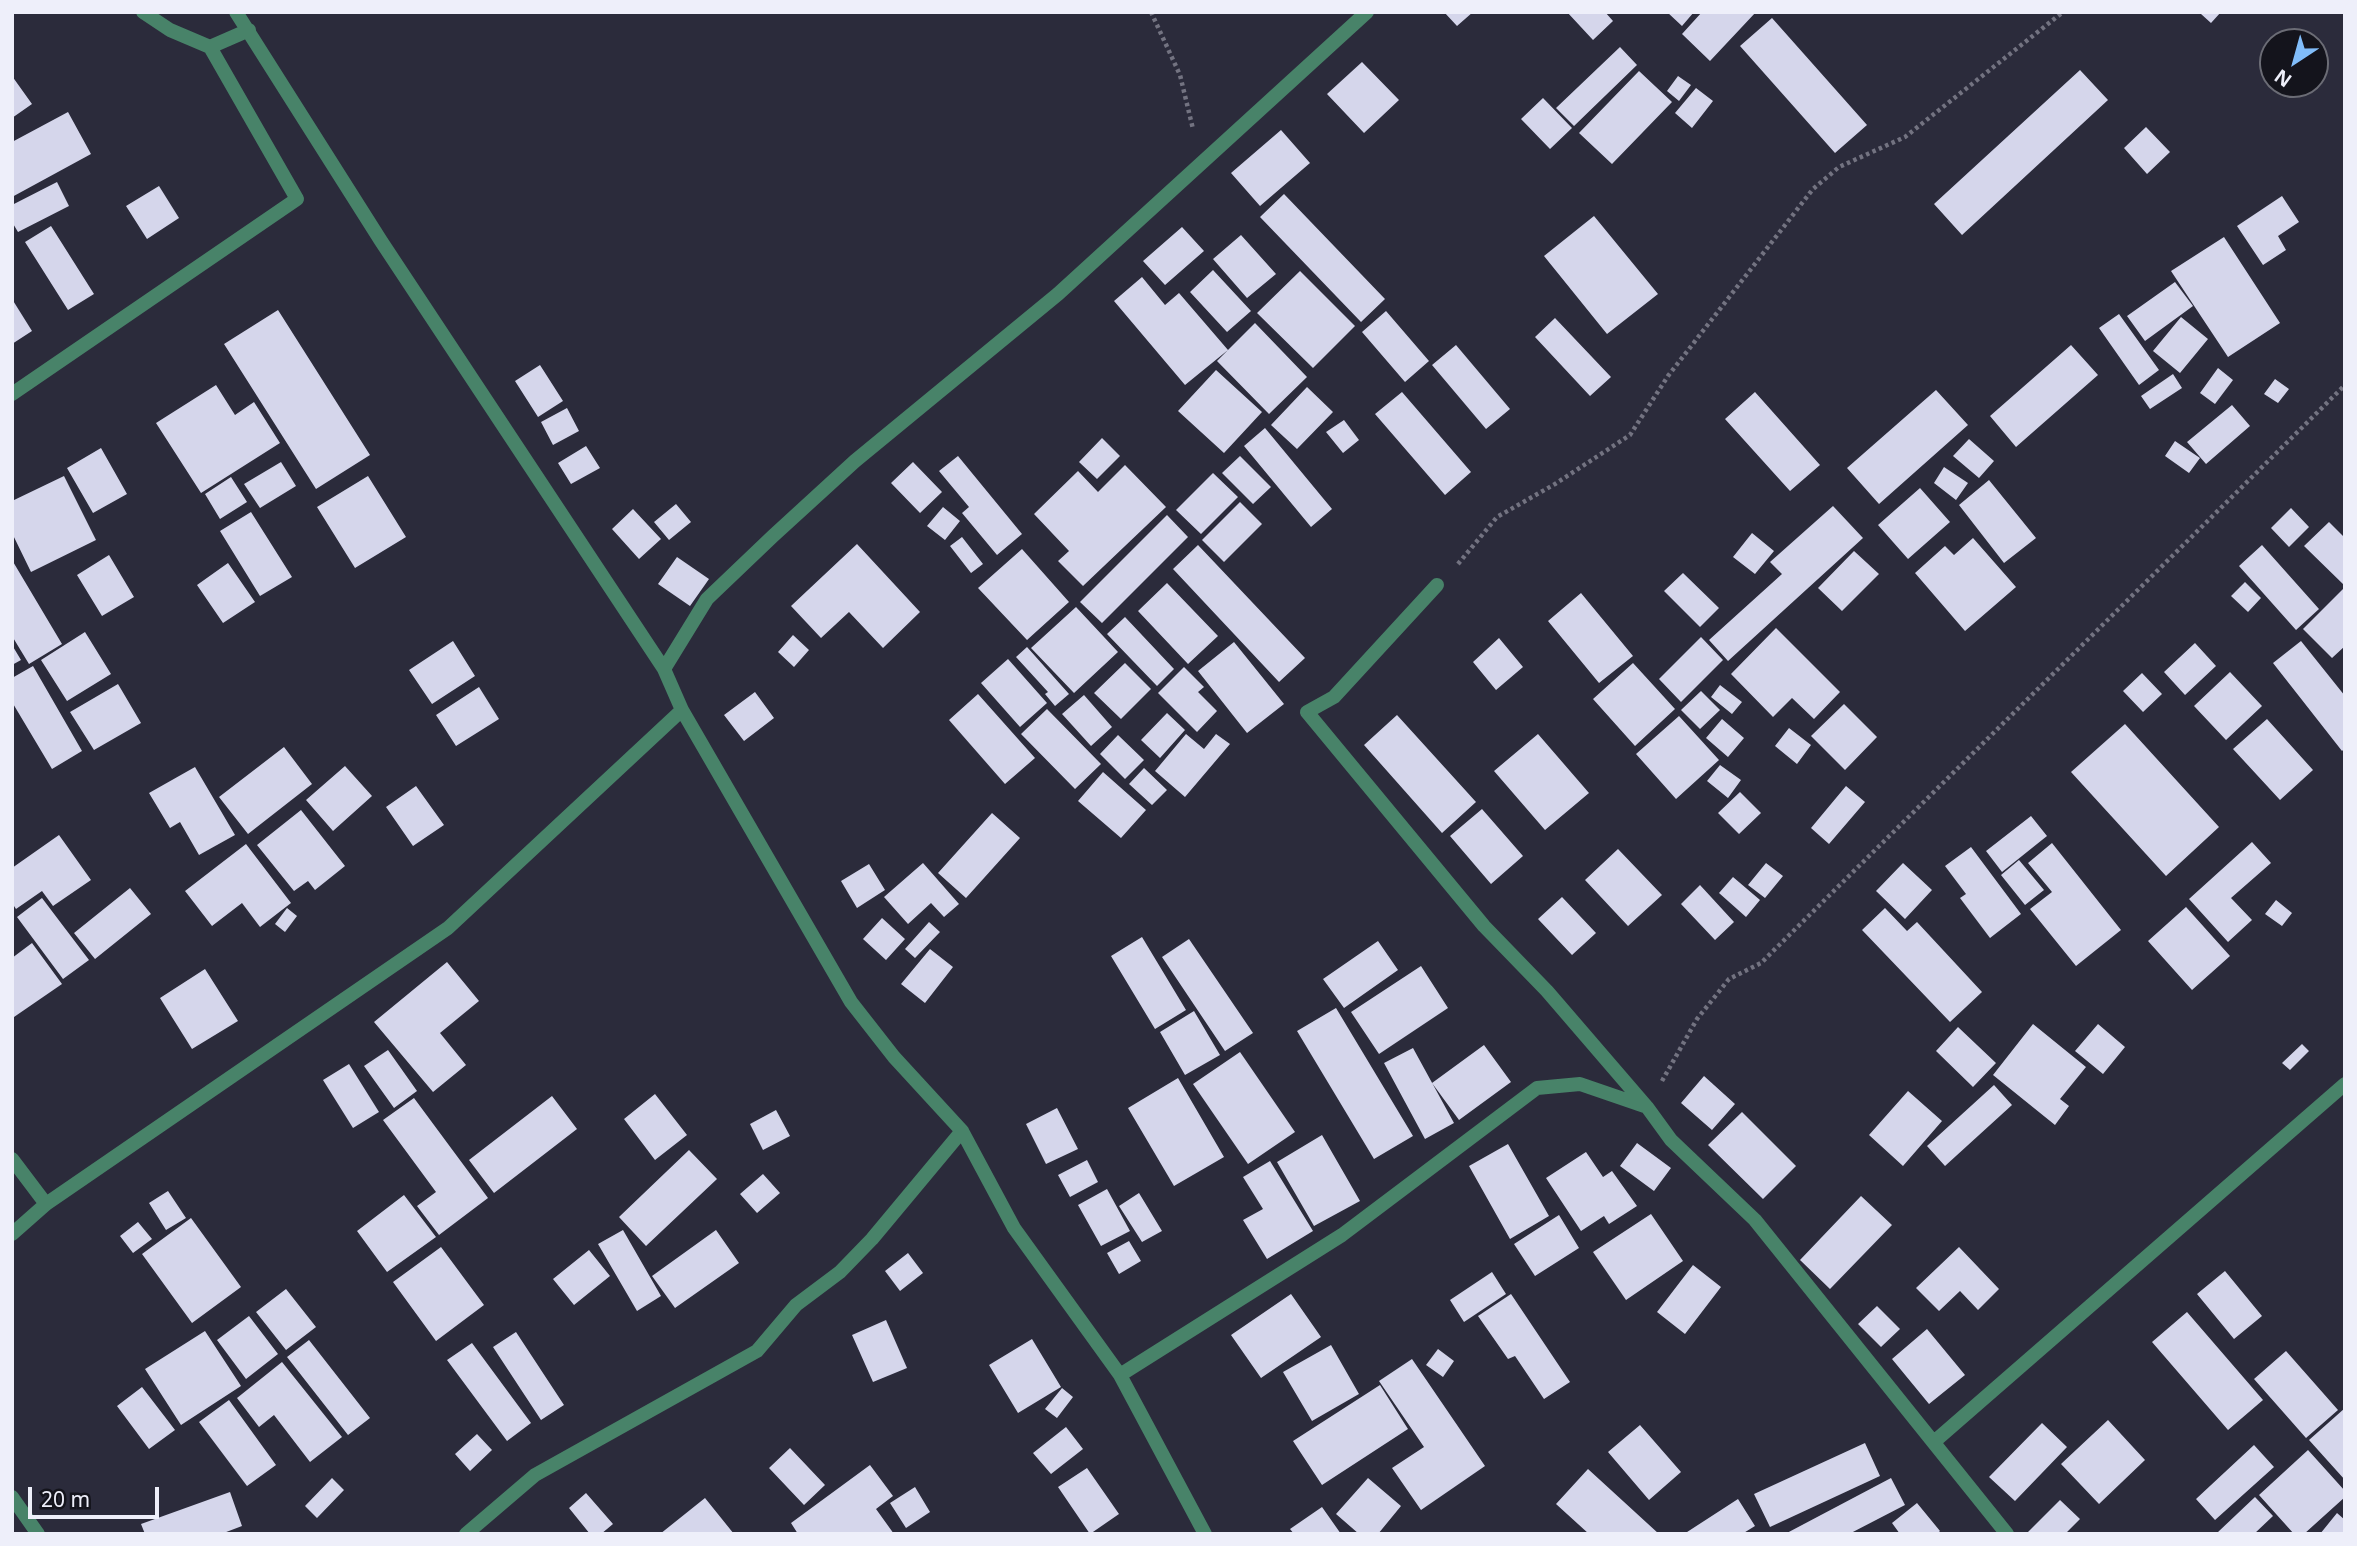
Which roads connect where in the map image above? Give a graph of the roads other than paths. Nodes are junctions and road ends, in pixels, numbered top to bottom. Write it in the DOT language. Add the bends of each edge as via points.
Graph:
graph roads {
  1 [pos="143,12"];
  2 [pos="236,12"];
  3 [pos="1367,12"];
  4 [pos="249,30"];
  5 [pos="210,47"];
  6 [pos="12,394"];
  7 [pos="1437,585"];
  8 [pos="664,669"];
  9 [pos="682,710"];
  10 [pos="2345,1084"];
  11 [pos="1647,1107"];
  12 [pos="962,1131"];
  13 [pos="12,1159"];
  14 [pos="46,1204"];
  15 [pos="12,1234"];
  16 [pos="1120,1375"];
  17 [pos="1936,1441"];
  18 [pos="12,1497"];
  19 [pos="38,1534"];
  20 [pos="466,1534"];
  21 [pos="1205,1534"];
  22 [pos="2007,1534"];
  1 -- 5 [label="street"];
  2 -- 4 [label="street"];
  3 -- 8 [label="street" via="1058,295 855,461 773,536 707,599"];
  4 -- 5 [label="street"];
  4 -- 8 [label="street" via="381,241"];
  5 -- 6 [label="street" via="297,199"];
  7 -- 11 [label="street" via="1334,697 1307,712 1484,926"];
  8 -- 9 [label="street"];
  9 -- 12 [label="street" via="851,1002"];
  9 -- 14 [label="street" via="448,928"];
  10 -- 17 [label="street"];
  11 -- 16 [label="street" via="1580,1084 1537,1087 1342,1236"];
  11 -- 17 [label="street" via="1671,1140 1755,1220"];
  12 -- 16 [label="street" via="1014,1228"];
  12 -- 20 [label="street" via="872,1239 840,1272 796,1305 757,1351 535,1475"];
  13 -- 14 [label="street"];
  14 -- 15 [label="street"];
  16 -- 21 [label="street"];
  17 -- 22 [label="street"];
  18 -- 19 [label="street"];
}
